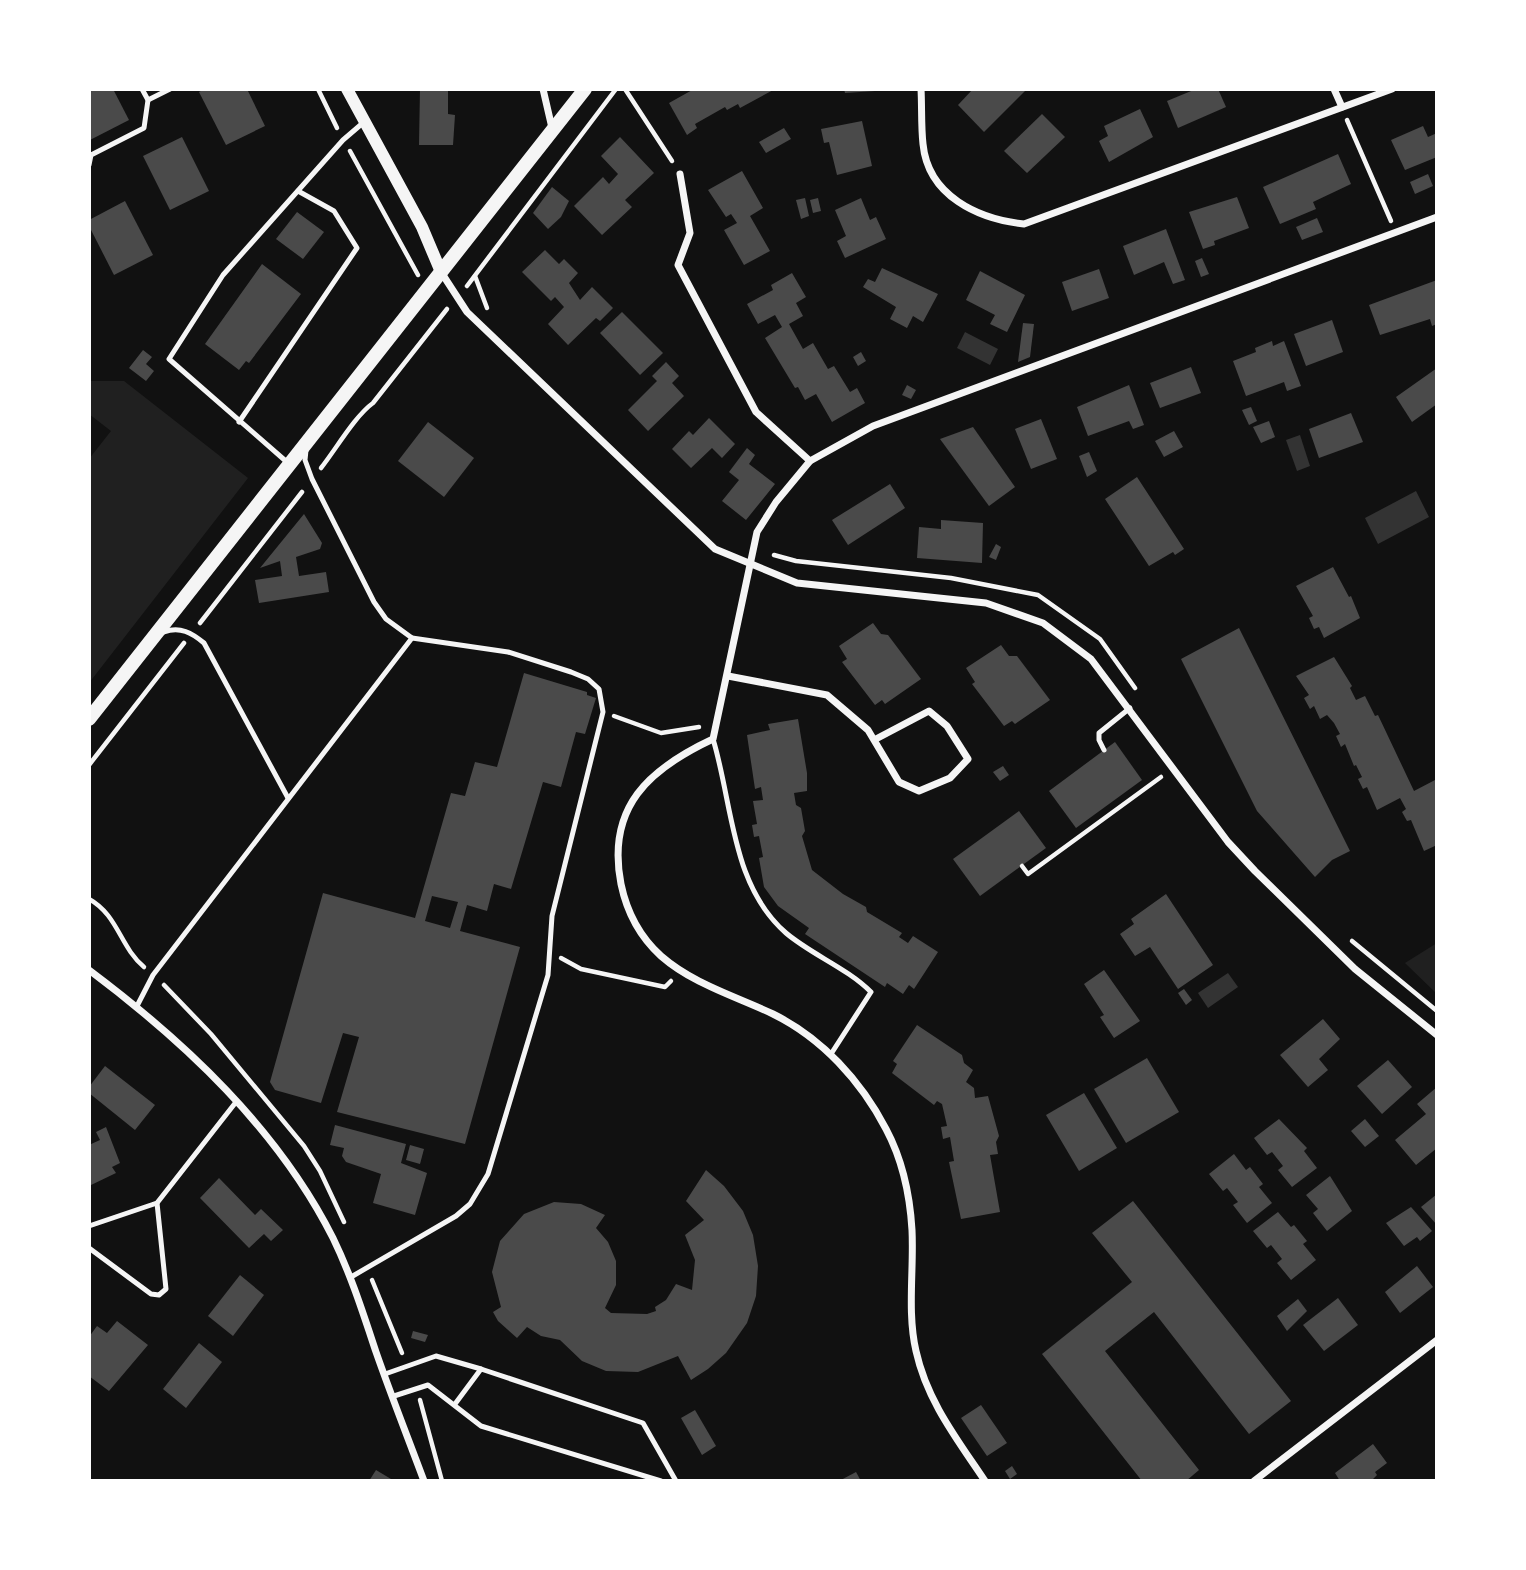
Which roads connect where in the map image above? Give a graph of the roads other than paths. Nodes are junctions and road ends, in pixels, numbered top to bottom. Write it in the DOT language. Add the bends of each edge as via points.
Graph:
graph roads {
  1 [pos="142,89"];
  2 [pos="170,89"];
  3 [pos="347,89"];
  4 [pos="543,89"];
  5 [pos="585,89"];
  6 [pos="921,89"];
  7 [pos="1334,89"];
  8 [pos="1392,89"];
  9 [pos="148,100"];
  10 [pos="1342,107"];
  11 [pos="364,122"];
  12 [pos="552,129"];
  13 [pos="89,165"];
  14 [pos="680,174"];
  15 [pos="298,191"];
  16 [pos="1437,217"];
  17 [pos="441,272"];
  18 [pos="239,422"];
  19 [pos="308,440"];
  20 [pos="810,461"];
  21 [pos="289,464"];
  22 [pos="751,563"];
  23 [pos="158,634"];
  24 [pos="412,638"];
  25 [pos="727,676"];
  26 [pos="1130,708"];
  27 [pos="89,719"];
  28 [pos="713,739"];
  29 [pos="874,740"];
  30 [pos="1104,750"];
  31 [pos="288,797"];
  32 [pos="89,970"];
  33 [pos="137,1006"];
  34 [pos="1437,1035"];
  35 [pos="831,1054"];
  36 [pos="236,1102"];
  37 [pos="158,1203"];
  38 [pos="89,1227"];
  39 [pos="89,1248"];
  40 [pos="351,1277"];
  41 [pos="1437,1340"];
  42 [pos="481,1369"];
  43 [pos="385,1374"];
  44 [pos="394,1396"];
  45 [pos="455,1404"];
  46 [pos="424,1481"];
  47 [pos="661,1481"];
  48 [pos="676,1481"];
  49 [pos="985,1481"];
  50 [pos="1254,1481"];
  1 -- 9 [label="lane"];
  2 -- 9 [label="lane"];
  3 -- 11 [label="street"];
  4 -- 12 [label="street"];
  5 -- 12 [label="main road"];
  6 -- 10 [label="street" via="927,163 944,190 984,217 1024,224"];
  7 -- 10 [label="street"];
  8 -- 10 [label="street"];
  9 -- 13 [label="lane" via="144,128 91,155"];
  11 -- 15 [label="lane"];
  11 -- 17 [label="street" via="422,227"];
  12 -- 17 [label="main road"];
  14 -- 20 [label="street" via="690,233 678,265 757,412"];
  15 -- 18 [label="lane" via="334,211 357,248"];
  15 -- 18 [label="lane" via="223,275 169,359"];
  16 -- 20 [label="street" via="873,426"];
  17 -- 19 [label="main road"];
  17 -- 22 [label="street" via="467,312 641,481 715,549"];
  18 -- 21 [label="lane"];
  19 -- 21 [label="main road"];
  19 -- 24 [label="lane" via="305,460 348,553 386,619"];
  20 -- 22 [label="street" via="757,532"];
  21 -- 23 [label="main road"];
  22 -- 25 [label="street"];
  22 -- 26 [label="street" via="797,583 986,603 1043,623 1091,659"];
  23 -- 27 [label="main road"];
  23 -- 31 [label="lane" via="173,628 192,633 204,643"];
  24 -- 31 [label="lane"];
  24 -- 40 [label="lane" via="508,652 571,672 599,689 603,712 552,916 551,953 540,1002 481,1188 456,1216"];
  25 -- 28 [label="street"];
  25 -- 29 [label="street" via="827,695"];
  26 -- 30 [label="lane" via="1099,733"];
  26 -- 34 [label="street" via="1228,842 1255,871 1355,969"];
  28 -- 35 [label="lane" via="739,857 762,909 787,934 871,992"];
  28 -- 35 [label="street" via="681,754 651,777 633,799 620,829 616,857 628,911 643,937 681,972 776,1016"];
  29 -- 29 [label="street" via="929,711 947,726 968,760 950,778 919,792 899,782"];
  31 -- 33 [label="lane" via="153,975"];
  32 -- 33 [label="street"];
  33 -- 36 [label="street"];
  35 -- 49 [label="street" via="873,1106 899,1160 912,1230 915,1349 926,1386"];
  36 -- 37 [label="lane"];
  36 -- 40 [label="street" via="277,1147 309,1195"];
  37 -- 38 [label="lane"];
  37 -- 39 [label="lane" via="166,1289 159,1295 151,1294"];
  40 -- 43 [label="street"];
  41 -- 50 [label="street"];
  42 -- 43 [label="lane" via="436,1356"];
  42 -- 45 [label="lane"];
  42 -- 48 [label="lane" via="643,1423"];
  43 -- 44 [label="street"];
  44 -- 45 [label="lane" via="428,1385"];
  44 -- 46 [label="street"];
  45 -- 47 [label="lane" via="481,1426"];
}
